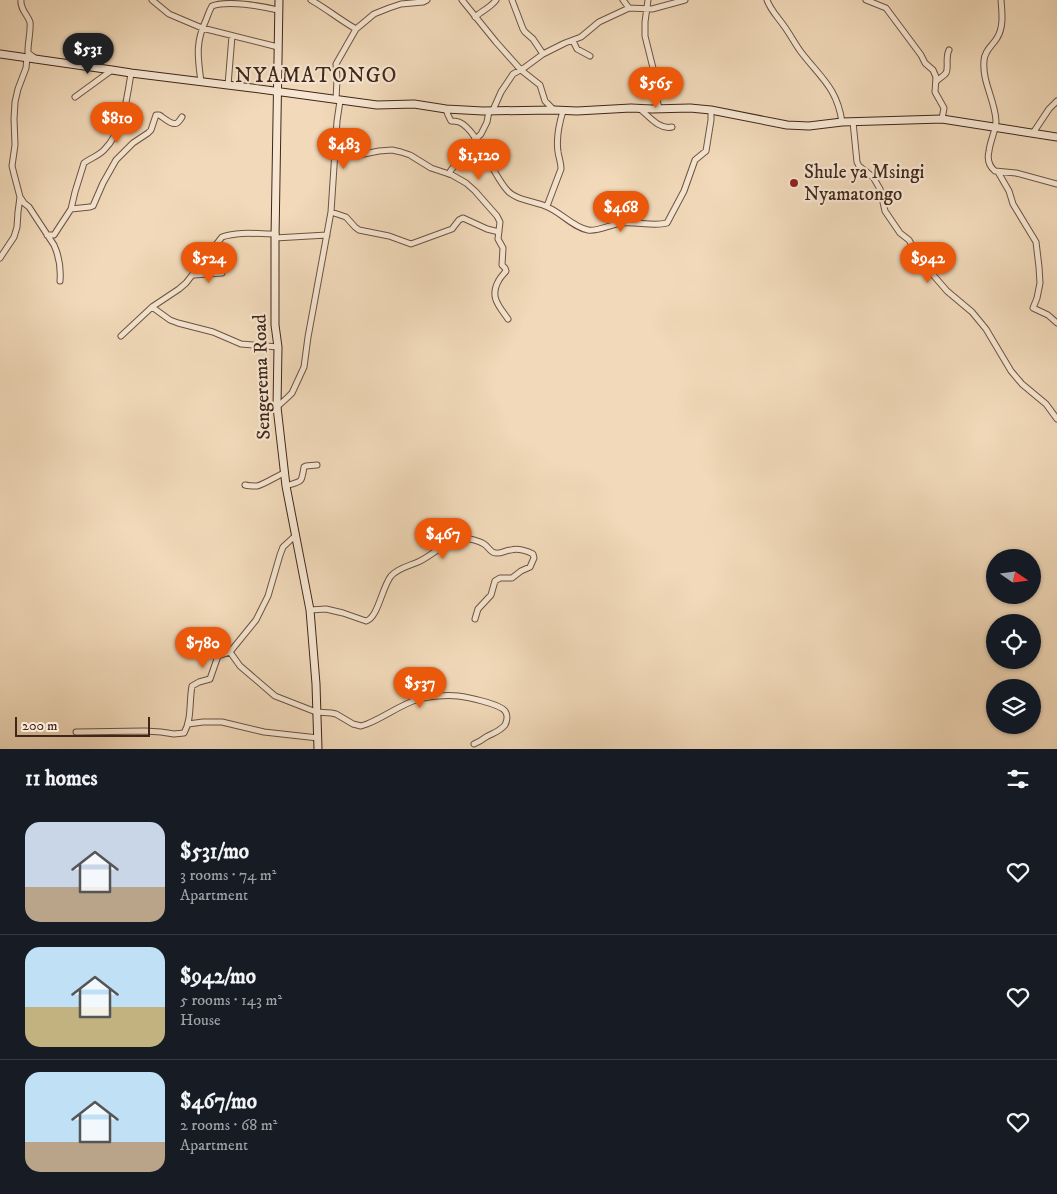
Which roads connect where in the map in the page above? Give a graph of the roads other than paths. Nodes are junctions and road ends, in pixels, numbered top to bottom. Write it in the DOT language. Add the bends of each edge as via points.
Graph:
graph roads {
  1 [pos="21,0"];
  2 [pos="152,0"];
  3 [pos="278,0"];
  4 [pos="311,0"];
  5 [pos="427,0"];
  6 [pos="462,0"];
  7 [pos="496,0"];
  8 [pos="512,0"];
  9 [pos="623,0"];
  10 [pos="648,0"];
  11 [pos="685,0"];
  12 [pos="766,0"];
  13 [pos="866,0"];
  14 [pos="887,0"];
  15 [pos="1001,0"];
  16 [pos="251,2"];
  17 [pos="629,8"];
  18 [pos="886,8"];
  19 [pos="647,9"];
  20 [pos="278,10"];
  21 [pos="475,17"];
  22 [pos="202,28"];
  23 [pos="356,29"];
  24 [pos="232,36"];
  25 [pos="573,40"];
  26 [pos="278,47"];
  27 [pos="948,50"];
  28 [pos="0,54"];
  29 [pos="543,54"];
  30 [pos="590,56"];
  31 [pos="31,58"];
  32 [pos="112,70"];
  33 [pos="521,70"];
  34 [pos="130,73"];
  35 [pos="201,82"];
  36 [pos="936,82"];
  37 [pos="228,85"];
  38 [pos="277,91"];
  39 [pos="75,97"];
  40 [pos="338,100"];
  41 [pos="1057,101"];
  42 [pos="637,108"];
  43 [pos="659,108"];
  44 [pos="446,109"];
  45 [pos="554,110"];
  46 [pos="711,110"];
  47 [pos="491,111"];
  48 [pos="563,111"];
  49 [pos="182,117"];
  50 [pos="942,119"];
  51 [pos="842,122"];
  52 [pos="854,122"];
  53 [pos="995,127"];
  54 [pos="672,128"];
  55 [pos="1033,133"];
  56 [pos="1057,137"];
  57 [pos="476,139"];
  58 [pos="335,154"];
  59 [pos="998,172"];
  60 [pos="449,174"];
  61 [pos="1057,184"];
  62 [pos="20,197"];
  63 [pos="547,206"];
  64 [pos="71,209"];
  65 [pos="331,212"];
  66 [pos="499,232"];
  67 [pos="47,235"];
  68 [pos="327,235"];
  69 [pos="276,236"];
  70 [pos="0,258"];
  71 [pos="222,273"];
  72 [pos="194,275"];
  73 [pos="60,281"];
  74 [pos="152,307"];
  75 [pos="508,319"];
  76 [pos="1057,323"];
  77 [pos="121,336"];
  78 [pos="278,347"];
  79 [pos="277,407"];
  80 [pos="1057,419"];
  81 [pos="316,466"];
  82 [pos="284,473"];
  83 [pos="245,485"];
  84 [pos="286,486"];
  85 [pos="296,536"];
  86 [pos="310,610"];
  87 [pos="475,619"];
  88 [pos="230,652"];
  89 [pos="316,712"];
  90 [pos="188,724"];
  91 [pos="76,732"];
  92 [pos="318,738"];
  93 [pos="474,744"];
  94 [pos="318,749"];
  1 -- 31 [label="street" via="22,10 30,24 28,50"];
  2 -- 22 [label="street" via="169,14"];
  3 -- 20 [label="street, Sengerema Road"];
  4 -- 23 [label="street"];
  5 -- 23 [label="street" via="400,4 374,14"];
  6 -- 21 [label="street"];
  7 -- 21 [label="street"];
  8 -- 29 [label="street" via="523,29"];
  9 -- 17 [label="street"];
  10 -- 19 [label="street"];
  11 -- 19 [label="street"];
  12 -- 51 [label="street" via="800,51 831,88"];
  13 -- 18 [label="street"];
  14 -- 18 [label="street"];
  15 -- 53 [label="street" via="1000,32 984,60"];
  16 -- 20 [label="street"];
  16 -- 22 [label="street" via="214,5"];
  17 -- 19 [label="street"];
  17 -- 25 [label="street" via="599,22"];
  18 -- 36 [label="street" via="933,70"];
  19 -- 43 [label="street" via="645,36"];
  20 -- 26 [label="street, Sengerema Road"];
  21 -- 33 [label="street"];
  22 -- 24 [label="street"];
  22 -- 35 [label="street" via="198,46"];
  23 -- 40 [label="street" via="336,64"];
  24 -- 26 [label="street"];
  24 -- 37 [label="street"];
  25 -- 29 [label="street"];
  25 -- 30 [label="street" via="577,49"];
  26 -- 38 [label="street, Sengerema Road"];
  27 -- 36 [label="street" via="946,73"];
  28 -- 31 [label="street"];
  29 -- 33 [label="street"];
  31 -- 32 [label="street"];
  31 -- 62 [label="street" via="15,102 12,166"];
  32 -- 34 [label="street"];
  32 -- 39 [label="street"];
  33 -- 45 [label="street" via="540,85 545,101"];
  33 -- 47 [label="street" via="513,74"];
  34 -- 35 [label="street"];
  34 -- 64 [label="street" via="125,109 114,138 100,154 84,163"];
  35 -- 37 [label="street"];
  36 -- 50 [label="street" via="936,92 944,108"];
  37 -- 38 [label="street"];
  38 -- 40 [label="street"];
  38 -- 69 [label="street, Sengerema Road"];
  40 -- 44 [label="street"];
  40 -- 58 [label="street"];
  41 -- 55 [label="street"];
  42 -- 43 [label="street"];
  42 -- 48 [label="street"];
  42 -- 54 [label="street" via="662,127"];
  43 -- 46 [label="street"];
  44 -- 47 [label="street"];
  44 -- 57 [label="street" via="451,121 461,124"];
  45 -- 47 [label="street"];
  45 -- 48 [label="street"];
  46 -- 51 [label="street" via="787,124 809,126"];
  46 -- 63 [label="street" via="706,151 695,160 684,191 666,223 623,223 589,230"];
  47 -- 57 [label="street"];
  48 -- 63 [label="street" via="558,134 561,169"];
  49 -- 64 [label="street" via="175,124 156,115 148,133 116,160 94,206"];
  50 -- 52 [label="street"];
  50 -- 53 [label="street"];
  51 -- 52 [label="street"];
  52 -- 80 [label="street" via="858,164 879,187 888,216 947,291 986,329 1011,371"];
  53 -- 55 [label="street"];
  53 -- 59 [label="street" via="988,159"];
  55 -- 56 [label="street"];
  57 -- 60 [label="street" via="463,149 460,160"];
  57 -- 63 [label="street" via="510,194"];
  58 -- 60 [label="street" via="359,155 392,150"];
  58 -- 65 [label="street"];
  59 -- 61 [label="street" via="1016,173"];
  59 -- 76 [label="street" via="1036,242 1040,283 1033,308"];
  60 -- 66 [label="street" via="472,188 497,216 501,224"];
  62 -- 67 [label="street"];
  62 -- 70 [label="street" via="14,237"];
  64 -- 67 [label="street" via="56,233"];
  65 -- 66 [label="street" via="346,217 359,230 411,244 452,230 463,218"];
  65 -- 68 [label="street"];
  66 -- 75 [label="street" via="502,264 506,270 494,294"];
  67 -- 73 [label="street" via="57,251"];
  68 -- 69 [label="street"];
  68 -- 79 [label="street" via="304,367 292,392"];
  69 -- 72 [label="street" via="230,234 222,238"];
  69 -- 78 [label="street, Sengerema Road" via="275,325"];
  71 -- 72 [label="street"];
  72 -- 74 [label="street"];
  74 -- 77 [label="street"];
  74 -- 78 [label="street" via="170,320 241,344"];
  78 -- 79 [label="street, Sengerema Road"];
  79 -- 82 [label="street, Sengerema Road"];
  81 -- 84 [label="street" via="304,467 302,479"];
  82 -- 83 [label="street" via="262,485"];
  82 -- 84 [label="street, Sengerema Road"];
  84 -- 85 [label="street, Sengerema Road"];
  85 -- 86 [label="street, Sengerema Road"];
  85 -- 88 [label="street" via="283,547 268,596 256,620"];
  86 -- 87 [label="street" via="326,609 369,621 392,575 430,557 457,539 484,544 494,553 514,549 534,554 530,566 512,578 495,581 490,597 478,608"];
  86 -- 89 [label="street, Sengerema Road"];
  88 -- 89 [label="street" via="240,666 271,694"];
  88 -- 90 [label="street" via="218,656 210,679 192,686"];
  89 -- 92 [label="street, Sengerema Road"];
  89 -- 93 [label="street" via="336,714 360,726 431,696 460,696 503,708 507,718 505,725"];
  90 -- 91 [label="street" via="182,734"];
  90 -- 92 [label="street" via="222,722 264,732"];
  92 -- 94 [label="street, Sengerema Road"];
}
